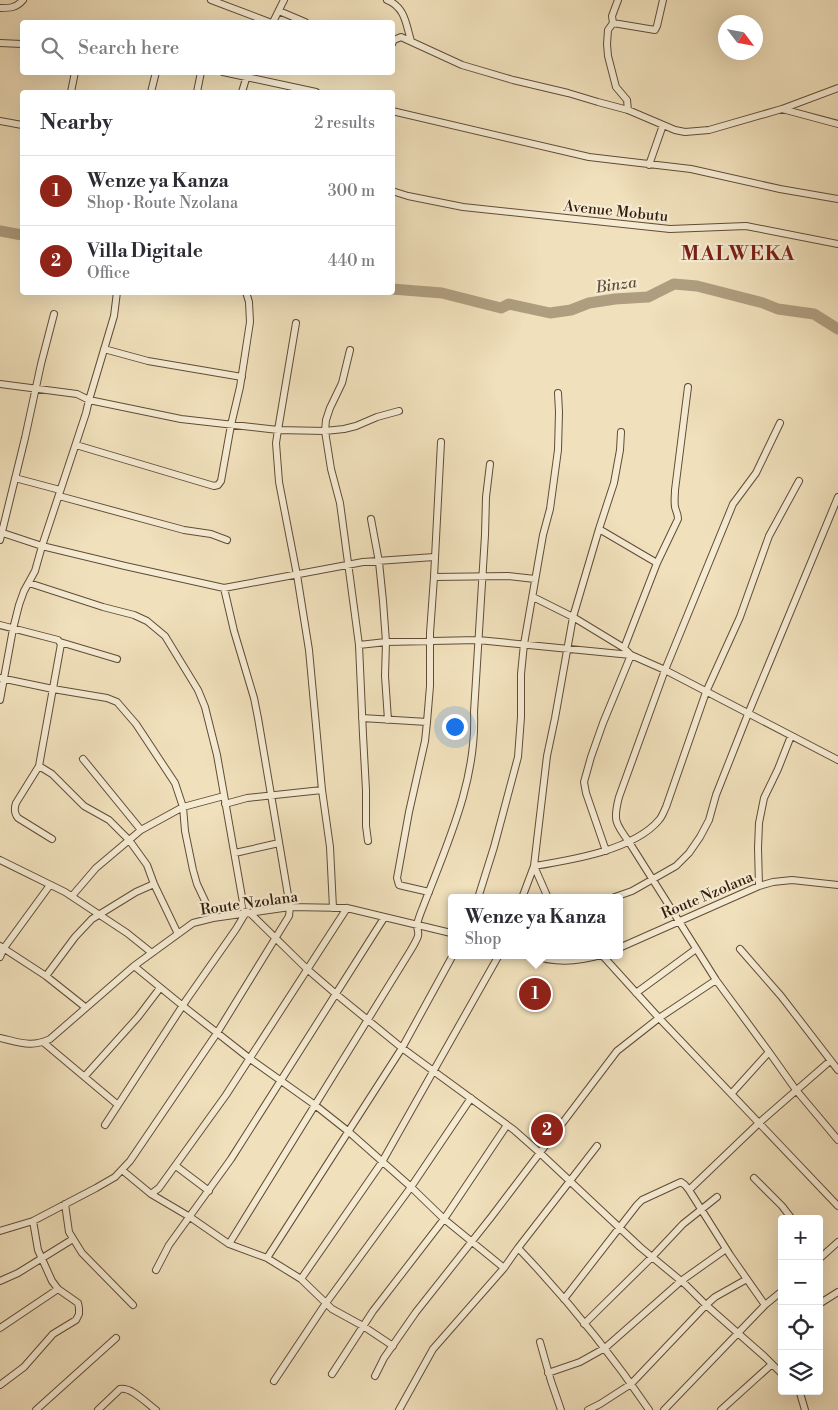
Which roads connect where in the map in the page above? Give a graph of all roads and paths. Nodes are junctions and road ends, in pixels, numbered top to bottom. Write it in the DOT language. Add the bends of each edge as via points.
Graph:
graph roads {
  1 [pos="23,0"];
  2 [pos="211,0"];
  3 [pos="284,0"];
  4 [pos="387,0"];
  5 [pos="618,0"];
  6 [pos="663,0"];
  7 [pos="0,8"];
  8 [pos="279,11"];
  9 [pos="264,20"];
  10 [pos="274,20"];
  11 [pos="300,20"];
  12 [pos="613,22"];
  13 [pos="395,40"];
  14 [pos="411,40"];
  15 [pos="0,43"];
  16 [pos="20,44"];
  17 [pos="74,75"];
  18 [pos="155,75"];
  19 [pos="201,75"];
  20 [pos="247,75"];
  21 [pos="838,88"];
  22 [pos="71,90"];
  23 [pos="152,90"];
  24 [pos="198,90"];
  25 [pos="243,90"];
  26 [pos="300,90"];
  27 [pos="782,109"];
  28 [pos="628,110"];
  29 [pos="395,112"];
  30 [pos="0,121"];
  31 [pos="838,124"];
  32 [pos="20,125"];
  33 [pos="663,125"];
  34 [pos="648,165"];
  35 [pos="395,192"];
  36 [pos="838,199"];
  37 [pos="838,244"];
  38 [pos="118,295"];
  39 [pos="247,295"];
  40 [pos="54,314"];
  41 [pos="296,323"];
  42 [pos="104,349"];
  43 [pos="350,350"];
  44 [pos="242,377"];
  45 [pos="0,384"];
  46 [pos="688,387"];
  47 [pos="35,389"];
  48 [pos="558,393"];
  49 [pos="89,400"];
  50 [pos="399,411"];
  51 [pos="780,423"];
  52 [pos="230,425"];
  53 [pos="278,430"];
  54 [pos="325,430"];
  55 [pos="621,432"];
  56 [pos="441,442"];
  57 [pos="76,445"];
  58 [pos="490,464"];
  59 [pos="15,478"];
  60 [pos="799,481"];
  61 [pos="60,493"];
  62 [pos="838,497"];
  63 [pos="371,519"];
  64 [pos="598,529"];
  65 [pos="1,535"];
  66 [pos="227,540"];
  67 [pos="42,546"];
  68 [pos="434,557"];
  69 [pos="379,562"];
  70 [pos="657,563"];
  71 [pos="349,565"];
  72 [pos="297,575"];
  73 [pos="482,576"];
  74 [pos="434,577"];
  75 [pos="535,579"];
  76 [pos="30,583"];
  77 [pos="224,588"];
  78 [pos="533,596"];
  79 [pos="573,617"];
  80 [pos="0,625"];
  81 [pos="13,628"];
  82 [pos="430,640"];
  83 [pos="478,640"];
  84 [pos="60,642"];
  85 [pos="386,642"];
  86 [pos="524,644"];
  87 [pos="359,645"];
  88 [pos="624,648"];
  89 [pos="568,649"];
  90 [pos="631,655"];
  91 [pos="117,659"];
  92 [pos="665,670"];
  93 [pos="2,678"];
  94 [pos="52,689"];
  95 [pos="706,692"];
  96 [pos="0,700"];
  97 [pos="748,714"];
  98 [pos="362,718"];
  99 [pos="388,720"];
  100 [pos="427,722"];
  101 [pos="791,736"];
  102 [pos="82,759"];
  103 [pos="838,760"];
  104 [pos="39,766"];
  105 [pos="322,790"];
  106 [pos="224,796"];
  107 [pos="270,796"];
  108 [pos="225,804"];
  109 [pos="183,807"];
  110 [pos="141,830"];
  111 [pos="52,840"];
  112 [pos="129,840"];
  113 [pos="368,841"];
  114 [pos="629,842"];
  115 [pos="279,843"];
  116 [pos="606,851"];
  117 [pos="235,853"];
  118 [pos="0,860"];
  119 [pos="534,866"];
  120 [pos="652,880"];
  121 [pos="50,884"];
  122 [pos="154,884"];
  123 [pos="838,885"];
  124 [pos="759,886"];
  125 [pos="429,892"];
  126 [pos="479,894"];
  127 [pos="524,894"];
  128 [pos="546,894"];
  129 [pos="623,894"];
  130 [pos="72,896"];
  131 [pos="290,907"];
  132 [pos="333,908"];
  133 [pos="346,908"];
  134 [pos="248,913"];
  135 [pos="98,915"];
  136 [pos="213,918"];
  137 [pos="384,918"];
  138 [pos="678,921"];
  139 [pos="417,926"];
  140 [pos="448,932"];
  141 [pos="178,934"];
  142 [pos="276,938"];
  143 [pos="623,946"];
  144 [pos="2,947"];
  145 [pos="696,949"];
  146 [pos="740,949"];
  147 [pos="152,952"];
  148 [pos="0,957"];
  149 [pos="451,959"];
  150 [pos="496,959"];
  151 [pos="543,959"];
  152 [pos="557,959"];
  153 [pos="606,959"];
  154 [pos="134,966"];
  155 [pos="308,969"];
  156 [pos="46,976"];
  157 [pos="716,980"];
  158 [pos="160,988"];
  159 [pos="636,993"];
  160 [pos="336,994"];
  161 [pos="182,1006"];
  162 [pos="84,1007"];
  163 [pos="660,1018"];
  164 [pos="368,1020"];
  165 [pos="217,1033"];
  166 [pos="0,1038"];
  167 [pos="44,1042"];
  168 [pos="402,1048"];
  169 [pos="769,1052"];
  170 [pos="249,1058"];
  171 [pos="830,1061"];
  172 [pos="838,1070"];
  173 [pos="434,1071"];
  174 [pos="85,1076"];
  175 [pos="281,1082"];
  176 [pos="796,1090"];
  177 [pos="732,1093"];
  178 [pos="471,1098"];
  179 [pos="118,1105"];
  180 [pos="315,1105"];
  181 [pos="760,1122"];
  182 [pos="104,1125"];
  183 [pos="507,1125"];
  184 [pos="349,1132"];
  185 [pos="838,1140"];
  186 [pos="597,1146"];
  187 [pos="540,1153"];
  188 [pos="382,1162"];
  189 [pos="176,1166"];
  190 [pos="122,1170"];
  191 [pos="754,1178"];
  192 [pos="570,1180"];
  193 [pos="411,1188"];
  194 [pos="689,1190"];
  195 [pos="209,1191"];
  196 [pos="151,1194"];
  197 [pos="717,1197"];
  198 [pos="65,1204"];
  199 [pos="838,1206"];
  200 [pos="702,1210"];
  201 [pos="789,1215"];
  202 [pos="190,1217"];
  203 [pos="444,1219"];
  204 [pos="33,1221"];
  205 [pos="620,1227"];
  206 [pos="0,1231"];
  207 [pos="73,1239"];
  208 [pos="472,1241"];
  209 [pos="838,1242"];
  210 [pos="230,1244"];
  211 [pos="518,1248"];
  212 [pos="726,1249"];
  213 [pos="823,1254"];
  214 [pos="41,1257"];
  215 [pos="652,1257"];
  216 [pos="267,1258"];
  217 [pos="504,1268"];
  218 [pos="156,1270"];
  219 [pos="301,1279"];
  220 [pos="747,1279"];
  221 [pos="0,1281"];
  222 [pos="681,1281"];
  223 [pos="58,1289"];
  224 [pos="838,1292"];
  225 [pos="778,1294"];
  226 [pos="564,1299"];
  227 [pos="823,1301"];
  228 [pos="326,1303"];
  229 [pos="133,1305"];
  230 [pos="706,1305"];
  231 [pos="765,1305"];
  232 [pos="584,1324"];
  233 [pos="364,1326"];
  234 [pos="0,1328"];
  235 [pos="738,1333"];
  236 [pos="116,1338"];
  237 [pos="540,1342"];
  238 [pos="393,1346"];
  239 [pos="605,1348"];
  240 [pos="772,1364"];
  241 [pos="778,1370"];
  242 [pos="548,1373"];
  243 [pos="332,1374"];
  244 [pos="375,1376"];
  245 [pos="274,1381"];
  246 [pos="631,1384"];
  247 [pos="0,1385"];
  248 [pos="801,1395"];
  249 [pos="151,1409"];
  250 [pos="36,1410"];
  251 [pos="98,1410"];
  252 [pos="399,1410"];
  253 [pos="561,1410"];
  254 [pos="588,1410"];
  255 [pos="649,1410"];
  256 [pos="664,1410"];
  257 [pos="721,1410"];
  258 [pos="805,1410"];
  1 -- 7 [label="street" via="17,6"];
  2 -- 9 [label="street"];
  3 -- 8 [label="street"];
  4 -- 14 [label="street" via="401,10"];
  5 -- 12 [label="street"];
  6 -- 12 [label="street" via="655,30"];
  8 -- 10 [label="street"];
  8 -- 11 [label="street"];
  12 -- 28 [label="street" via="608,30 608,56 616,87 627,100"];
  13 -- 14 [label="street" via="401,37"];
  14 -- 28 [label="street" via="479,71"];
  15 -- 16 [label="street"];
  17 -- 22 [label="street"];
  18 -- 23 [label="street"];
  19 -- 24 [label="street"];
  20 -- 25 [label="street"];
  20 -- 26 [label="street"];
  21 -- 27 [label="street"];
  27 -- 31 [label="street"];
  27 -- 33 [label="street" via="709,130 685,132"];
  28 -- 33 [label="street"];
  29 -- 34 [label="street" via="572,154"];
  30 -- 32 [label="street"];
  33 -- 34 [label="street"];
  34 -- 36 [label="street" via="691,169"];
  35 -- 37 [label="street, Avenue Mobutu" via="463,207 670,229 746,226"];
  38 -- 42 [label="street"];
  39 -- 44 [label="street" via="250,322"];
  40 -- 47 [label="street"];
  41 -- 53 [label="street"];
  42 -- 44 [label="street" via="148,361"];
  42 -- 49 [label="street"];
  43 -- 54 [label="street"];
  44 -- 52 [label="street"];
  45 -- 47 [label="street"];
  46 -- 70 [label="street" via="675,490 678,519"];
  47 -- 49 [label="street" via="76,394"];
  47 -- 59 [label="street"];
  48 -- 75 [label="street" via="558,450"];
  49 -- 52 [label="street" via="181,419"];
  49 -- 57 [label="street"];
  50 -- 54 [label="street" via="356,426"];
  51 -- 92 [label="street" via="756,473 733,504"];
  52 -- 53 [label="street"];
  52 -- 57 [label="street" via="221,480 216,486"];
  53 -- 54 [label="street"];
  53 -- 72 [label="street" via="277,469"];
  54 -- 71 [label="street"];
  55 -- 64 [label="street" via="616,473"];
  56 -- 68 [label="street"];
  57 -- 61 [label="street"];
  58 -- 73 [label="street"];
  59 -- 61 [label="street"];
  59 -- 65 [label="street"];
  60 -- 95 [label="street" via="770,536 740,617"];
  61 -- 66 [label="street"];
  61 -- 67 [label="street"];
  62 -- 97 [label="street"];
  63 -- 69 [label="street"];
  64 -- 70 [label="street"];
  64 -- 79 [label="street"];
  65 -- 67 [label="street"];
  67 -- 76 [label="street"];
  67 -- 77 [label="street"];
  68 -- 69 [label="street"];
  68 -- 74 [label="street"];
  69 -- 71 [label="street"];
  69 -- 85 [label="street"];
  70 -- 88 [label="street"];
  71 -- 72 [label="street"];
  71 -- 87 [label="street"];
  72 -- 77 [label="street"];
  72 -- 105 [label="street"];
  73 -- 74 [label="street"];
  73 -- 75 [label="street"];
  73 -- 83 [label="street"];
  74 -- 82 [label="street"];
  75 -- 78 [label="street"];
  76 -- 81 [label="street" via="23,594"];
  76 -- 106 [label="street" via="147,620 165,636 205,707"];
  77 -- 107 [label="street" via="254,698"];
  78 -- 79 [label="street"];
  78 -- 86 [label="street"];
  79 -- 88 [label="street"];
  79 -- 89 [label="street"];
  80 -- 81 [label="street"];
  81 -- 84 [label="street"];
  81 -- 93 [label="street"];
  82 -- 83 [label="street"];
  82 -- 85 [label="street"];
  82 -- 100 [label="street"];
  83 -- 86 [label="street"];
  83 -- 125 [label="street" via="475,731 468,782"];
  84 -- 91 [label="street"];
  84 -- 94 [label="street"];
  85 -- 87 [label="street"];
  85 -- 99 [label="street"];
  86 -- 89 [label="street"];
  86 -- 126 [label="street" via="518,758"];
  87 -- 98 [label="street"];
  88 -- 90 [label="street"];
  89 -- 90 [label="street"];
  89 -- 119 [label="street" via="547,756"];
  90 -- 92 [label="street"];
  90 -- 116 [label="street" via="603,723 584,782"];
  92 -- 95 [label="street"];
  92 -- 114 [label="street" via="615,814 620,830"];
  93 -- 94 [label="street"];
  93 -- 96 [label="street"];
  94 -- 104 [label="street"];
  94 -- 109 [label="street" via="117,702 144,735 175,783"];
  95 -- 97 [label="street"];
  95 -- 114 [label="street" via="660,819"];
  97 -- 101 [label="street"];
  97 -- 120 [label="street" via="700,837 676,866"];
  98 -- 99 [label="street"];
  98 -- 113 [label="street"];
  99 -- 100 [label="street"];
  100 -- 125 [label="street" via="397,878 399,884"];
  101 -- 103 [label="street"];
  101 -- 124 [label="street" via="764,798 759,823"];
  102 -- 110 [label="street"];
  104 -- 111 [label="street" via="16,803 15,814"];
  104 -- 112 [label="street" via="52,774 84,806 109,820"];
  105 -- 107 [label="street"];
  105 -- 132 [label="street" via="330,847"];
  106 -- 108 [label="street"];
  106 -- 109 [label="street"];
  107 -- 108 [label="street"];
  107 -- 115 [label="street"];
  108 -- 117 [label="street"];
  109 -- 110 [label="street"];
  109 -- 136 [label="street" via="184,831 193,870"];
  110 -- 112 [label="street"];
  112 -- 122 [label="street" via="147,865"];
  112 -- 130 [label="street" via="96,868"];
  114 -- 116 [label="street"];
  114 -- 120 [label="street"];
  115 -- 117 [label="street"];
  115 -- 131 [label="street"];
  116 -- 119 [label="street"];
  117 -- 134 [label="street"];
  118 -- 121 [label="street"];
  119 -- 127 [label="street"];
  119 -- 128 [label="street"];
  120 -- 129 [label="street"];
  120 -- 138 [label="street"];
  121 -- 130 [label="street"];
  121 -- 144 [label="street"];
  122 -- 135 [label="street"];
  122 -- 141 [label="street"];
  123 -- 124 [label="street, Route Nzolana" via="792,880"];
  124 -- 138 [label="street, Route Nzolana"];
  125 -- 139 [label="street"];
  130 -- 135 [label="street"];
  131 -- 132 [label="street, Route Nzolana"];
  131 -- 134 [label="street, Route Nzolana"];
  131 -- 142 [label="street" via="290,916"];
  132 -- 133 [label="street, Route Nzolana"];
  133 -- 137 [label="street, Route Nzolana"];
  133 -- 155 [label="street"];
  134 -- 136 [label="street, Route Nzolana"];
  134 -- 142 [label="street"];
  134 -- 161 [label="street"];
  135 -- 147 [label="street"];
  135 -- 156 [label="street" via="84,926"];
  136 -- 141 [label="street, Route Nzolana" via="193,923"];
  137 -- 139 [label="street, Route Nzolana"];
  137 -- 160 [label="street"];
  138 -- 143 [label="street, Route Nzolana"];
  138 -- 145 [label="street"];
  139 -- 140 [label="street, Route Nzolana"];
  139 -- 164 [label="street" via="418,937"];
  141 -- 147 [label="street, Route Nzolana"];
  142 -- 155 [label="street"];
  142 -- 165 [label="street"];
  144 -- 148 [label="street"];
  144 -- 156 [label="street"];
  145 -- 157 [label="street"];
  145 -- 159 [label="street"];
  146 -- 171 [label="street" via="781,996"];
  147 -- 154 [label="street, Route Nzolana"];
  149 -- 168 [label="street"];
  150 -- 173 [label="street"];
  151 -- 152 [label="street"];
  153 -- 159 [label="street"];
  154 -- 158 [label="street"];
  154 -- 162 [label="street, Route Nzolana"];
  155 -- 160 [label="street"];
  155 -- 170 [label="street"];
  156 -- 162 [label="street"];
  157 -- 163 [label="street"];
  157 -- 169 [label="street"];
  158 -- 161 [label="street"];
  158 -- 174 [label="street"];
  159 -- 163 [label="street"];
  160 -- 164 [label="street"];
  160 -- 175 [label="street"];
  161 -- 165 [label="street"];
  161 -- 179 [label="street"];
  162 -- 167 [label="street, Route Nzolana"];
  163 -- 177 [label="street"];
  163 -- 187 [label="street" via="617,1051"];
  164 -- 168 [label="street"];
  164 -- 180 [label="street"];
  165 -- 170 [label="street"];
  165 -- 190 [label="street"];
  166 -- 167 [label="street" via="30,1044"];
  167 -- 174 [label="street"];
  168 -- 173 [label="street"];
  168 -- 184 [label="street"];
  169 -- 176 [label="street"];
  169 -- 177 [label="street"];
  170 -- 175 [label="street"];
  170 -- 189 [label="street"];
  171 -- 172 [label="street"];
  171 -- 176 [label="street"];
  173 -- 178 [label="street"];
  173 -- 188 [label="street"];
  174 -- 179 [label="street"];
  175 -- 180 [label="street"];
  175 -- 195 [label="street"];
  176 -- 181 [label="street"];
  176 -- 185 [label="street"];
  177 -- 181 [label="street"];
  178 -- 183 [label="street"];
  178 -- 193 [label="street"];
  179 -- 182 [label="street"];
  180 -- 184 [label="street"];
  180 -- 210 [label="street"];
  181 -- 194 [label="street"];
  181 -- 199 [label="street"];
  183 -- 187 [label="street"];
  183 -- 203 [label="street"];
  184 -- 188 [label="street"];
  184 -- 216 [label="street"];
  186 -- 192 [label="street"];
  187 -- 192 [label="street"];
  187 -- 208 [label="street"];
  188 -- 193 [label="street"];
  188 -- 219 [label="street"];
  189 -- 195 [label="street"];
  189 -- 196 [label="street"];
  190 -- 196 [label="street"];
  190 -- 198 [label="street"];
  191 -- 201 [label="street"];
  192 -- 205 [label="street"];
  192 -- 211 [label="street"];
  193 -- 203 [label="street"];
  193 -- 228 [label="street"];
  194 -- 200 [label="street"];
  194 -- 205 [label="street" via="681,1182 642,1200"];
  195 -- 202 [label="street"];
  196 -- 202 [label="street"];
  197 -- 200 [label="street"];
  198 -- 204 [label="street"];
  198 -- 207 [label="street"];
  200 -- 212 [label="street"];
  200 -- 215 [label="street" via="683,1224"];
  202 -- 210 [label="street"];
  202 -- 218 [label="street" via="169,1245"];
  203 -- 208 [label="street"];
  203 -- 233 [label="street"];
  204 -- 206 [label="street"];
  204 -- 214 [label="street"];
  205 -- 215 [label="street"];
  205 -- 226 [label="street"];
  207 -- 214 [label="street"];
  207 -- 229 [label="street" via="82,1253"];
  208 -- 217 [label="street"];
  208 -- 238 [label="street"];
  209 -- 213 [label="street"];
  210 -- 216 [label="street"];
  211 -- 217 [label="street"];
  211 -- 226 [label="street"];
  212 -- 220 [label="street"];
  212 -- 222 [label="street"];
  214 -- 221 [label="street"];
  214 -- 223 [label="street"];
  215 -- 222 [label="street"];
  215 -- 232 [label="street"];
  216 -- 219 [label="street"];
  217 -- 252 [label="street" via="433,1349"];
  219 -- 228 [label="street"];
  220 -- 230 [label="street"];
  220 -- 231 [label="street"];
  222 -- 230 [label="street"];
  222 -- 239 [label="street"];
  223 -- 234 [label="street"];
  223 -- 247 [label="street" via="78,1303 76,1320 53,1334 24,1368"];
  224 -- 227 [label="street"];
  225 -- 231 [label="street"];
  226 -- 232 [label="street"];
  228 -- 233 [label="street" via="332,1310"];
  228 -- 245 [label="street"];
  230 -- 235 [label="street"];
  230 -- 246 [label="street"];
  231 -- 235 [label="street"];
  232 -- 239 [label="street"];
  233 -- 238 [label="street"];
  233 -- 243 [label="street"];
  235 -- 240 [label="street"];
  235 -- 256 [label="street"];
  236 -- 250 [label="street"];
  237 -- 242 [label="street"];
  238 -- 244 [label="street"];
  239 -- 242 [label="street" via="580,1362"];
  239 -- 246 [label="street"];
  240 -- 241 [label="street"];
  240 -- 257 [label="street"];
  242 -- 253 [label="street"];
  246 -- 254 [label="street"];
  246 -- 255 [label="street"];
  248 -- 258 [label="street"];
  249 -- 251 [label="street" via="125,1388"];
}
